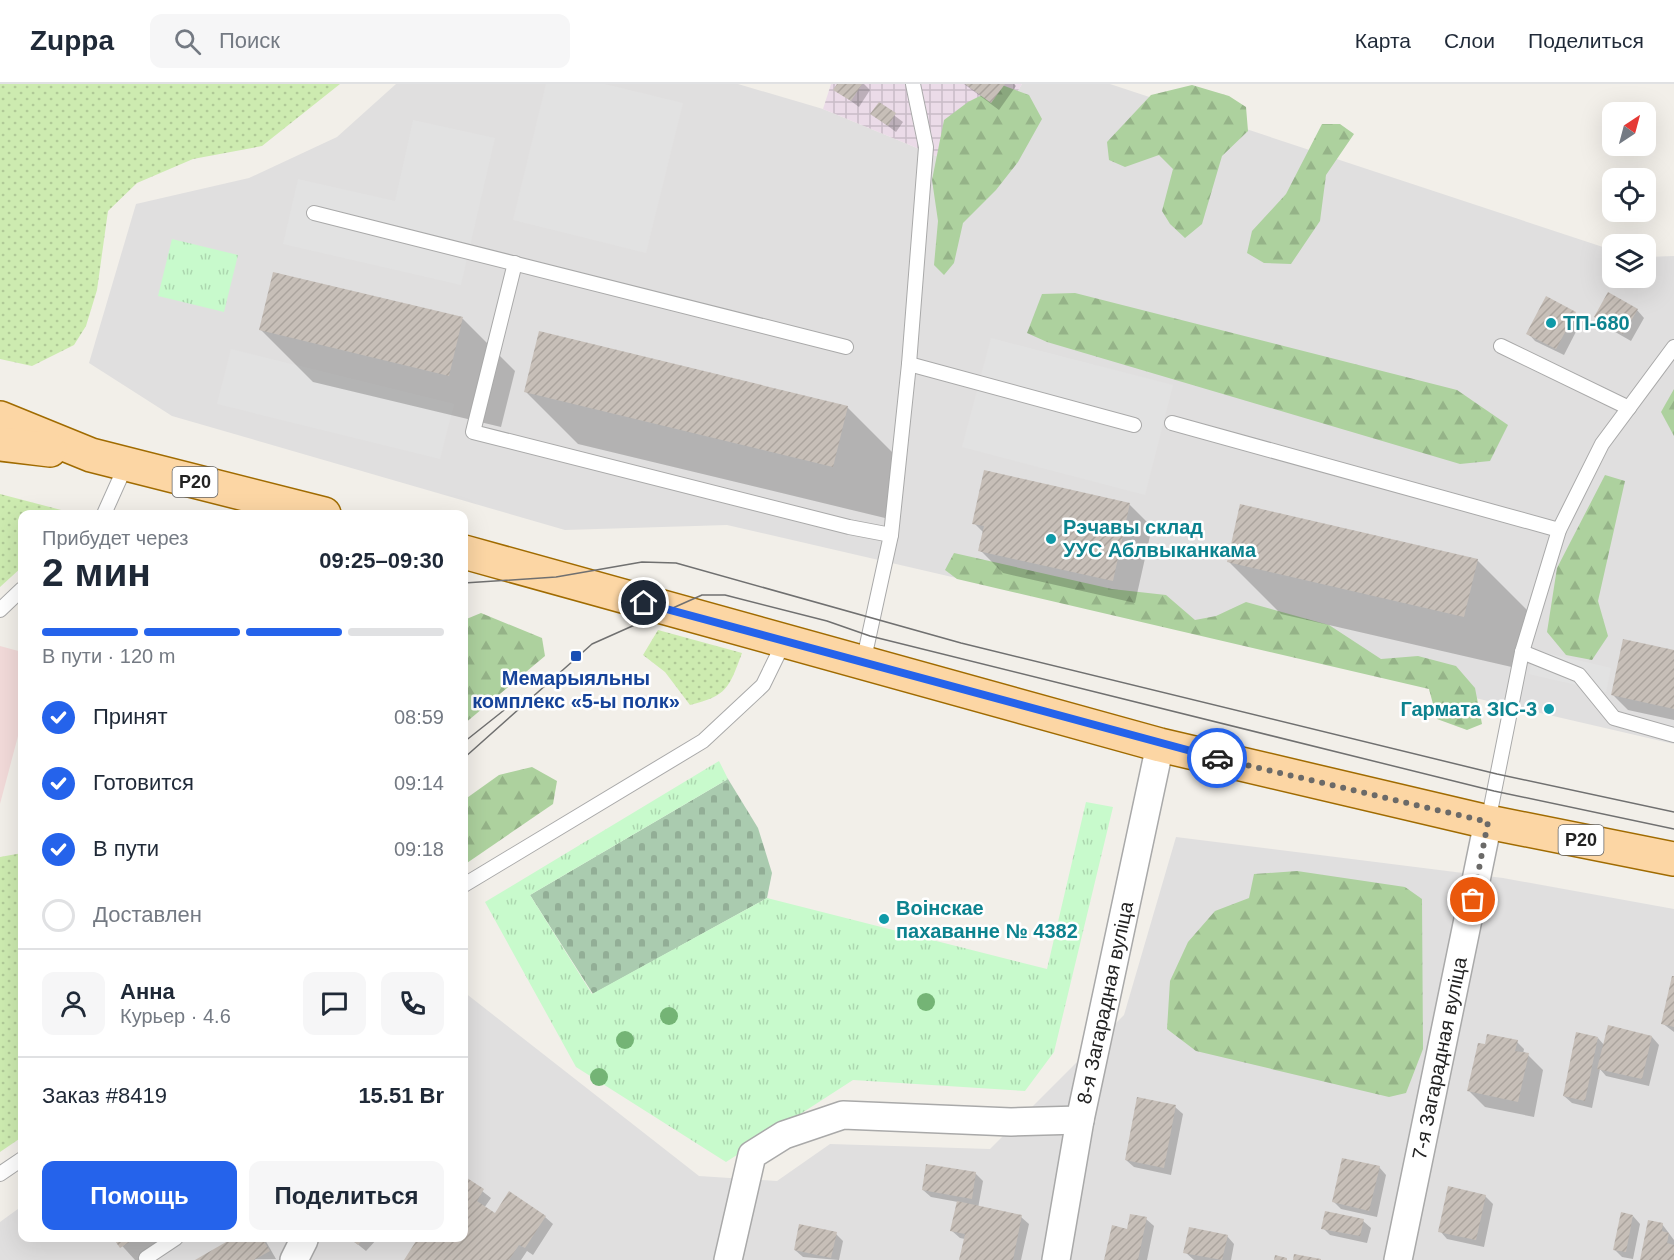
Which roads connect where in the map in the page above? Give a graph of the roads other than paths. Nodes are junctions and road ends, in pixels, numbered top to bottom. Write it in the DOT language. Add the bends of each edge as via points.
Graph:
graph roads {
  1 [pos="911,85"];
  2 [pos="314,213"];
  3 [pos="515,262"];
  4 [pos="1501,346"];
  5 [pos="846,347"];
  6 [pos="1674,347"];
  7 [pos="909,364"];
  8 [pos="1629,408"];
  9 [pos="0,418"];
  10 [pos="1172,423"];
  11 [pos="1134,425"];
  12 [pos="0,444"];
  13 [pos="91,455"];
  14 [pos="126,465"];
  15 [pos="106,510"];
  16 [pos="308,510"];
  17 [pos="1559,530"];
  18 [pos="891,535"];
  19 [pos="468,553"];
  20 [pos="18,593"];
  21 [pos="0,610"];
  22 [pos="784,642"];
  23 [pos="1522,652"];
  24 [pos="863,663"];
  25 [pos="1674,735"];
  26 [pos="1160,745"];
  27 [pos="1488,822"];
  28 [pos="1674,859"];
  29 [pos="468,883"];
  30 [pos="1080,1120"];
  31 [pos="18,1162"];
  32 [pos="0,1173"];
  33 [pos="170,1242"];
  34 [pos="146,1258"];
  35 [pos="728,1260"];
  36 [pos="1056,1260"];
  37 [pos="1398,1260"];
  1 -- 7 [label="lane" via="926,147"];
  2 -- 3 [label="lane"];
  3 -- 5 [label="lane"];
  3 -- 18 [label="lane" via="473,432"];
  4 -- 8 [label="lane"];
  6 -- 8 [label="lane"];
  7 -- 11 [label="lane"];
  7 -- 18 [label="lane"];
  8 -- 17 [label="lane" via="1602,444"];
  9 -- 13 [label="main road, Р20"];
  10 -- 17 [label="lane"];
  12 -- 13 [label="main road, Р20"];
  13 -- 14 [label="main road, Р20"];
  14 -- 15 [label="lane"];
  14 -- 16 [label="main road, Р20"];
  17 -- 23 [label="lane"];
  18 -- 24 [label="lane"];
  19 -- 22 [label="main road, Р20"];
  20 -- 21 [label="lane"];
  22 -- 24 [label="main road, Р20"];
  22 -- 29 [label="lane" via="763,685 703,741"];
  23 -- 25 [label="lane" via="1580,675 1614,718"];
  23 -- 27 [label="lane"];
  24 -- 26 [label="main road, Р20"];
  26 -- 27 [label="main road, Р20"];
  26 -- 30 [label="street, 8-я Загарадная вуліца"];
  27 -- 28 [label="main road, Р20"];
  27 -- 37 [label="street, 7-я Загарадная вуліца"];
  30 -- 35 [label="street" via="1011,1122 843,1115 784,1135 752,1155"];
  30 -- 36 [label="street, 8-я Загарадная вуліца"];
  31 -- 32 [label="lane"];
  33 -- 34 [label="lane"];
}
